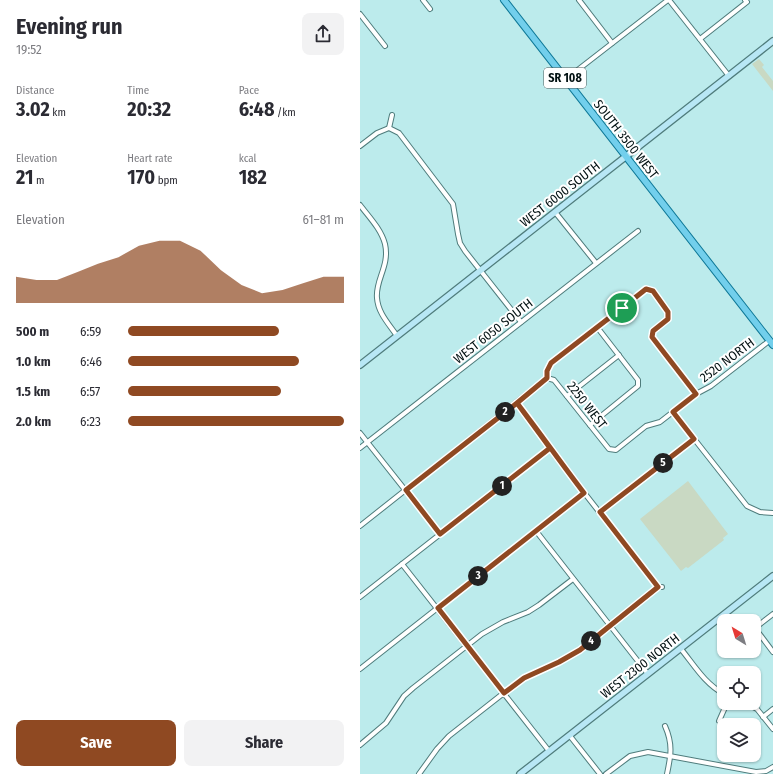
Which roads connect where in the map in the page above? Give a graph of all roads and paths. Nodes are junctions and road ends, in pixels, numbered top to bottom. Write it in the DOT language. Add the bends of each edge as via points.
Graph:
graph roads {
  1 [pos="423,0"];
  2 [pos="504,0"];
  3 [pos="580,0"];
  4 [pos="668,0"];
  5 [pos="746,1"];
  6 [pos="430,9"];
  7 [pos="360,14"];
  8 [pos="700,39"];
  9 [pos="773,41"];
  10 [pos="612,43"];
  11 [pos="385,46"];
  12 [pos="729,76"];
  13 [pos="566,79"];
  14 [pos="392,115"];
  15 [pos="389,128"];
  16 [pos="360,146"];
  17 [pos="626,157"];
  18 [pos="360,205"];
  19 [pos="555,212"];
  20 [pos="638,231"];
  21 [pos="596,263"];
  22 [pos="480,271"];
  23 [pos="521,322"];
  24 [pos="597,327"];
  25 [pos="397,336"];
  26 [pos="771,343"];
  27 [pos="619,355"];
  28 [pos="360,365"];
  29 [pos="547,378"];
  30 [pos="696,394"];
  31 [pos="567,396"];
  32 [pos="517,403"];
  33 [pos="673,412"];
  34 [pos="590,425"];
  35 [pos="360,433"];
  36 [pos="694,439"];
  37 [pos="368,442"];
  38 [pos="360,448"];
  39 [pos="550,448"];
  40 [pos="609,449"];
  41 [pos="406,490"];
  42 [pos="584,493"];
  43 [pos="600,512"];
  44 [pos="773,513"];
  45 [pos="360,526"];
  46 [pos="536,531"];
  47 [pos="440,534"];
  48 [pos="402,564"];
  49 [pos="773,576"];
  50 [pos="573,578"];
  51 [pos="360,597"];
  52 [pos="438,608"];
  53 [pos="773,614"];
  54 [pos="761,623"];
  55 [pos="610,626"];
  56 [pos="761,636"];
  57 [pos="467,646"];
  58 [pos="680,649"];
  59 [pos="773,652"];
  60 [pos="360,669"];
  61 [pos="648,674"];
  62 [pos="717,690"];
  63 [pos="504,693"];
  64 [pos="773,709"];
  65 [pos="758,710"];
  66 [pos="763,717"];
  67 [pos="665,726"];
  68 [pos="773,729"];
  69 [pos="570,736"];
  70 [pos="360,745"];
  71 [pos="549,751"];
  72 [pos="671,755"];
  73 [pos="773,767"];
  74 [pos="745,772"];
  75 [pos="419,774"];
  76 [pos="520,774"];
  77 [pos="600,774"];
  78 [pos="606,774"];
  79 [pos="667,774"];
  1 -- 6 [label="street"];
  2 -- 13 [label="main road, SOUTH 3500 WEST / SR 108"];
  3 -- 10 [label="street"];
  4 -- 8 [label="street"];
  4 -- 10 [label="street"];
  5 -- 8 [label="street"];
  7 -- 11 [label="street"];
  8 -- 12 [label="street"];
  9 -- 12 [label="street, WEST 6000 SOUTH"];
  10 -- 13 [label="street"];
  12 -- 17 [label="street, WEST 6000 SOUTH"];
  13 -- 17 [label="main road, SOUTH 3500 WEST / SR 108"];
  14 -- 15 [label="street"];
  15 -- 16 [label="street" via="377,132"];
  15 -- 22 [label="street" via="399,133 453,204 460,243"];
  17 -- 19 [label="street, WEST 6000 SOUTH"];
  17 -- 26 [label="main road, SOUTH 3500 WEST / SR 108"];
  18 -- 25 [label="street" via="376,225 385,244 385,264 377,297 379,308"];
  19 -- 21 [label="street"];
  19 -- 22 [label="street, WEST 6000 SOUTH"];
  20 -- 21 [label="street, WEST 6050 SOUTH"];
  21 -- 23 [label="street, WEST 6050 SOUTH"];
  22 -- 23 [label="street"];
  22 -- 25 [label="street, WEST 6000 SOUTH"];
  23 -- 37 [label="street, WEST 6050 SOUTH"];
  24 -- 27 [label="street"];
  24 -- 29 [label="street" via="551,363"];
  24 -- 30 [label="street" via="646,289 653,291 668,312 668,319 653,331 652,337"];
  25 -- 28 [label="street, WEST 6000 SOUTH"];
  26 -- 30 [label="street, 2520 NORTH"];
  27 -- 31 [label="street"];
  27 -- 34 [label="street" via="638,380 638,386"];
  29 -- 31 [label="street, 2250 WEST" via="554,380"];
  29 -- 32 [label="street"];
  30 -- 33 [label="street, 2520 NORTH"];
  31 -- 34 [label="street, 2250 WEST"];
  32 -- 39 [label="street"];
  32 -- 41 [label="street"];
  33 -- 36 [label="street"];
  33 -- 40 [label="street, 2520 NORTH" via="660,422 646,426 616,450"];
  34 -- 40 [label="street, 2250 WEST"];
  35 -- 37 [label="street"];
  36 -- 43 [label="street"];
  36 -- 44 [label="street" via="747,506 760,512"];
  37 -- 38 [label="street, WEST 6050 SOUTH"];
  37 -- 41 [label="street"];
  39 -- 42 [label="street"];
  39 -- 47 [label="street"];
  41 -- 45 [label="street"];
  41 -- 47 [label="street"];
  42 -- 43 [label="street"];
  42 -- 46 [label="street"];
  43 -- 55 [label="street" via="660,587"];
  46 -- 50 [label="street"];
  46 -- 52 [label="street"];
  47 -- 48 [label="street"];
  48 -- 51 [label="street"];
  48 -- 52 [label="street"];
  49 -- 58 [label="street, WEST 2300 NORTH"];
  50 -- 55 [label="street"];
  50 -- 57 [label="street" via="539,605 493,627"];
  52 -- 57 [label="street"];
  52 -- 60 [label="street"];
  53 -- 54 [label="street"];
  55 -- 61 [label="street"];
  55 -- 63 [label="street" via="580,650 524,678"];
  56 -- 59 [label="street"];
  57 -- 63 [label="street"];
  57 -- 70 [label="street" via="404,696 386,723"];
  58 -- 61 [label="street, WEST 2300 NORTH"];
  58 -- 62 [label="street" via="706,681"];
  61 -- 69 [label="street, WEST 2300 NORTH"];
  63 -- 71 [label="street"];
  63 -- 75 [label="street" via="449,736"];
  64 -- 66 [label="street"];
  65 -- 66 [label="street"];
  66 -- 68 [label="street"];
  67 -- 72 [label="street" via="671,745"];
  69 -- 71 [label="street, WEST 2300 NORTH"];
  69 -- 77 [label="street"];
  71 -- 76 [label="street, WEST 2300 NORTH"];
  72 -- 74 [label="street"];
  72 -- 78 [label="street" via="653,752 636,754"];
  72 -- 79 [label="street"];
  73 -- 74 [label="street" via="766,771"];
}
